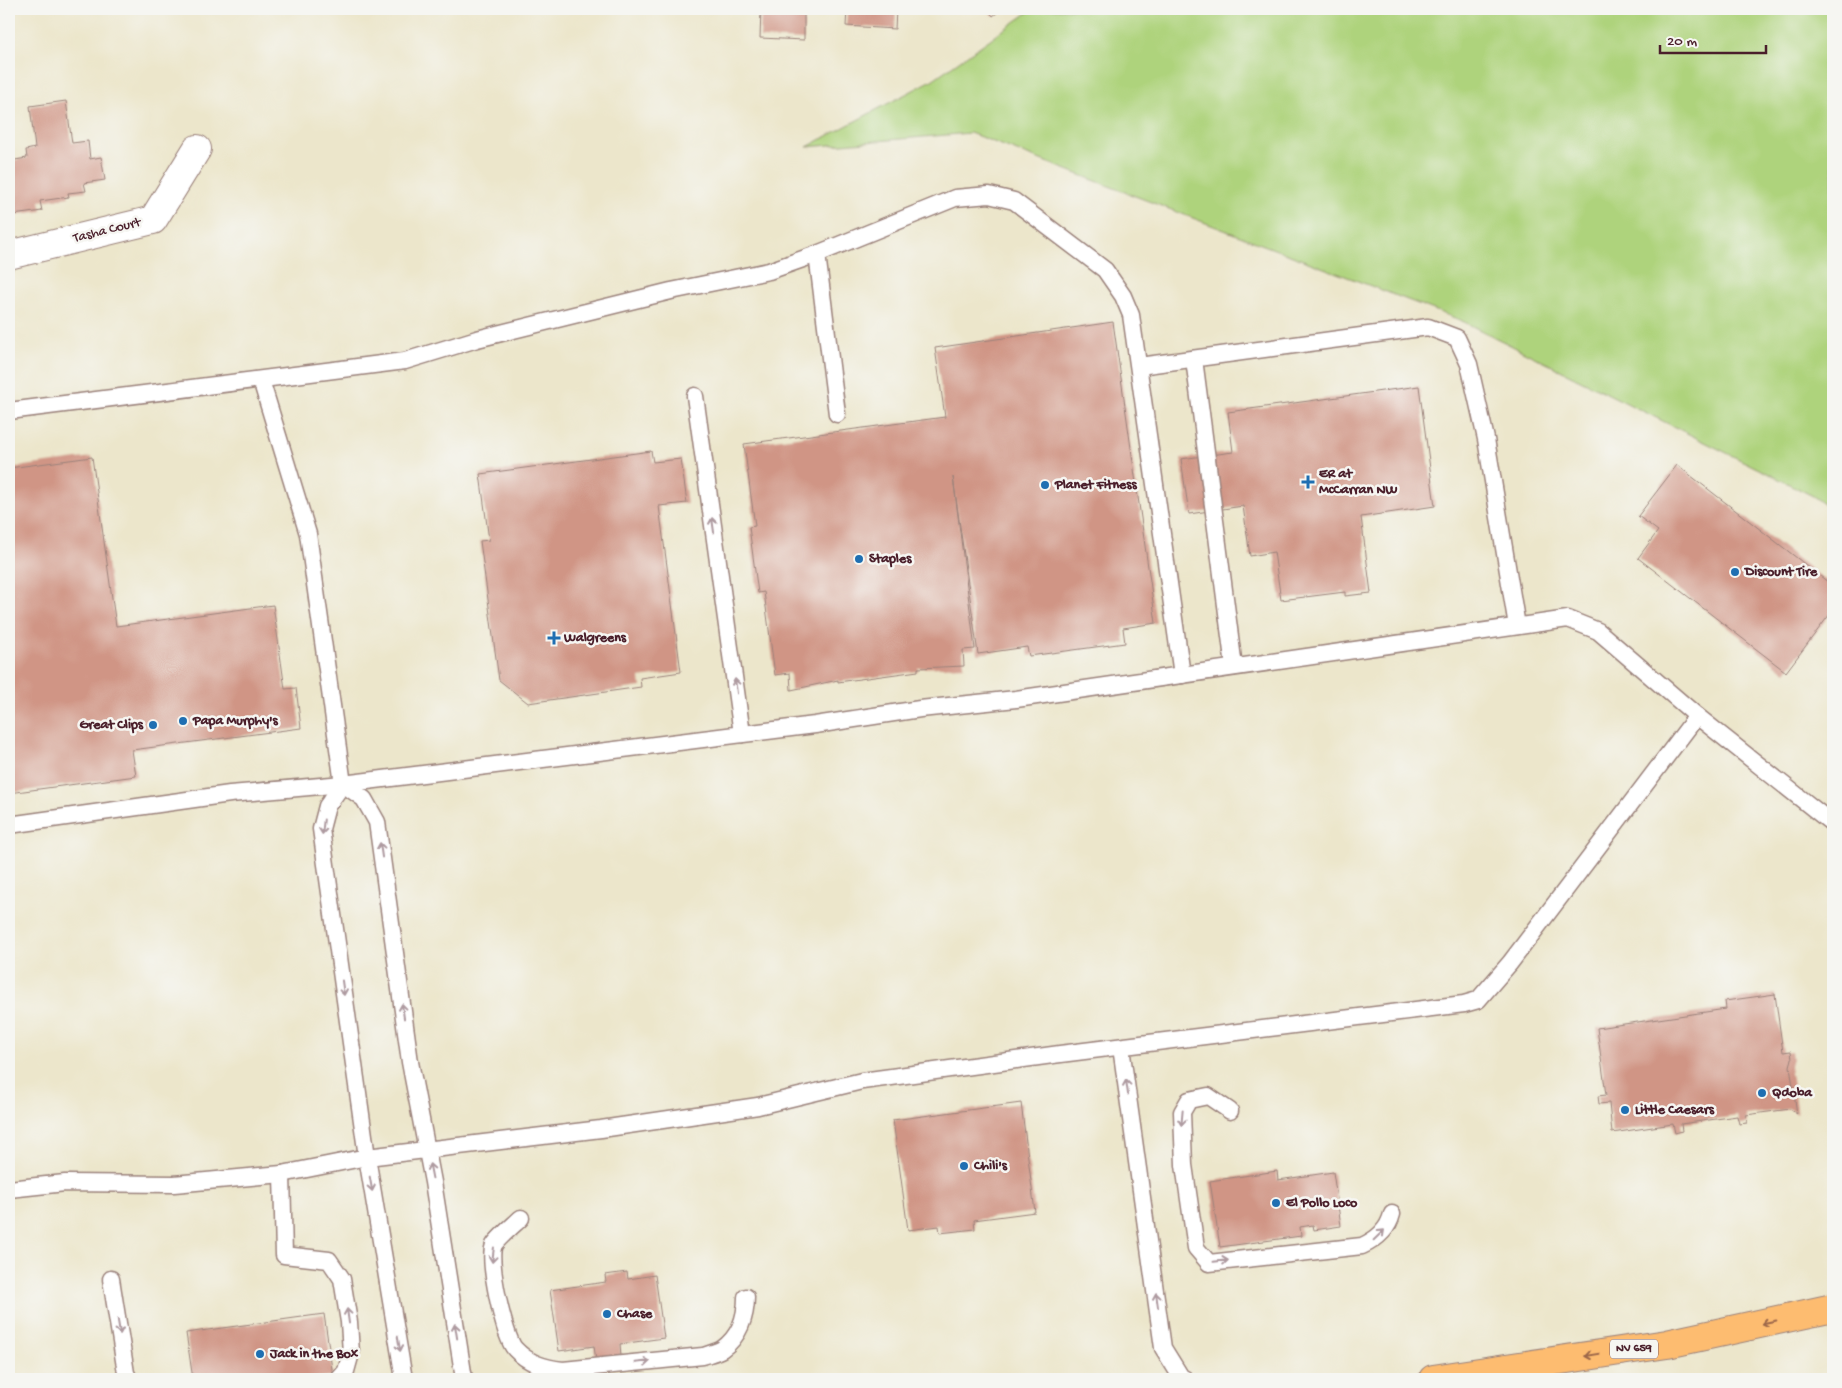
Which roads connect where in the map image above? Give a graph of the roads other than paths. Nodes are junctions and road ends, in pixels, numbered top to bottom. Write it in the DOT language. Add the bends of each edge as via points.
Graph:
graph roads {
  1 [pos="197,149"];
  2 [pos="817,254"];
  3 [pos="9,255"];
  4 [pos="1194,359"];
  5 [pos="1139,366"];
  6 [pos="261,380"];
  7 [pos="695,396"];
  8 [pos="9,411"];
  9 [pos="837,414"];
  10 [pos="1517,626"];
  11 [pos="1234,667"];
  12 [pos="1182,675"];
  13 [pos="1697,716"];
  14 [pos="742,734"];
  15 [pos="343,784"];
  16 [pos="1833,824"];
  17 [pos="9,825"];
  18 [pos="1121,1047"];
  19 [pos="1230,1111"];
  20 [pos="426,1148"];
  21 [pos="367,1157"];
  22 [pos="282,1174"];
  23 [pos="9,1189"];
  24 [pos="1392,1214"];
  25 [pos="521,1218"];
  26 [pos="111,1279"];
  27 [pos="1833,1296"];
  28 [pos="746,1297"];
  29 [pos="1833,1308"];
  30 [pos="1796,1317"];
  31 [pos="460,1352"];
  32 [pos="402,1375"];
  33 [pos="128,1379"];
  34 [pos="339,1379"];
  35 [pos="464,1379"];
  36 [pos="476,1379"];
  37 [pos="1185,1379"];
  38 [pos="1433,1379"];
  1 -- 3 [label="street, Tasha Court" via="153,220"];
  2 -- 5 [label="lane" via="955,198 989,195 1014,201 1105,270 1123,296 1131,315"];
  2 -- 6 [label="lane" via="769,271 661,293 405,360"];
  2 -- 9 [label="lane"];
  4 -- 5 [label="lane"];
  4 -- 10 [label="lane" via="1428,327 1457,338 1469,364 1486,439"];
  4 -- 11 [label="lane"];
  5 -- 12 [label="lane"];
  6 -- 8 [label="lane"];
  6 -- 15 [label="lane" via="308,534"];
  14 -- 7 [label="lane, one-way"];
  10 -- 11 [label="lane"];
  10 -- 13 [label="lane" via="1568,619 1598,631"];
  11 -- 12 [label="lane"];
  12 -- 14 [label="lane"];
  13 -- 16 [label="lane"];
  13 -- 18 [label="lane" via="1510,963 1478,1000"];
  14 -- 15 [label="lane"];
  15 -- 17 [label="lane" via="230,794"];
  20 -- 15 [label="lane, one-way" via="410,1062 377,822 364,799"];
  15 -- 21 [label="lane, one-way" via="327,806 321,829"];
  18 -- 20 [label="lane" via="862,1081 758,1106 552,1135"];
  37 -- 18 [label="lane, one-way" via="1163,1348"];
  19 -- 24 [label="lane, one-way" via="1208,1096 1189,1100 1182,1112 1184,1165 1196,1248 1208,1262 1362,1246 1374,1240 1389,1225"];
  20 -- 21 [label="lane"];
  31 -- 20 [label="lane, one-way"];
  21 -- 22 [label="lane"];
  21 -- 32 [label="lane, one-way"];
  22 -- 23 [label="lane" via="174,1184 65,1183"];
  34 -- 22 [label="lane, one-way" via="346,1371 351,1353 342,1279 329,1260 284,1255"];
  25 -- 28 [label="lane, one-way" via="494,1245 491,1264 506,1331 514,1348 528,1361 546,1368 562,1370 703,1356 721,1350 744,1320"];
  26 -- 33 [label="lane, one-way"];
  27 -- 30 [label="lane"];
  29 -- 30 [label="main road, NV 659"];
  30 -- 38 [label="main road, NV 659, one-way" via="1667,1344"];
  31 -- 35 [label="lane"];
  31 -- 36 [label="lane"];
}
